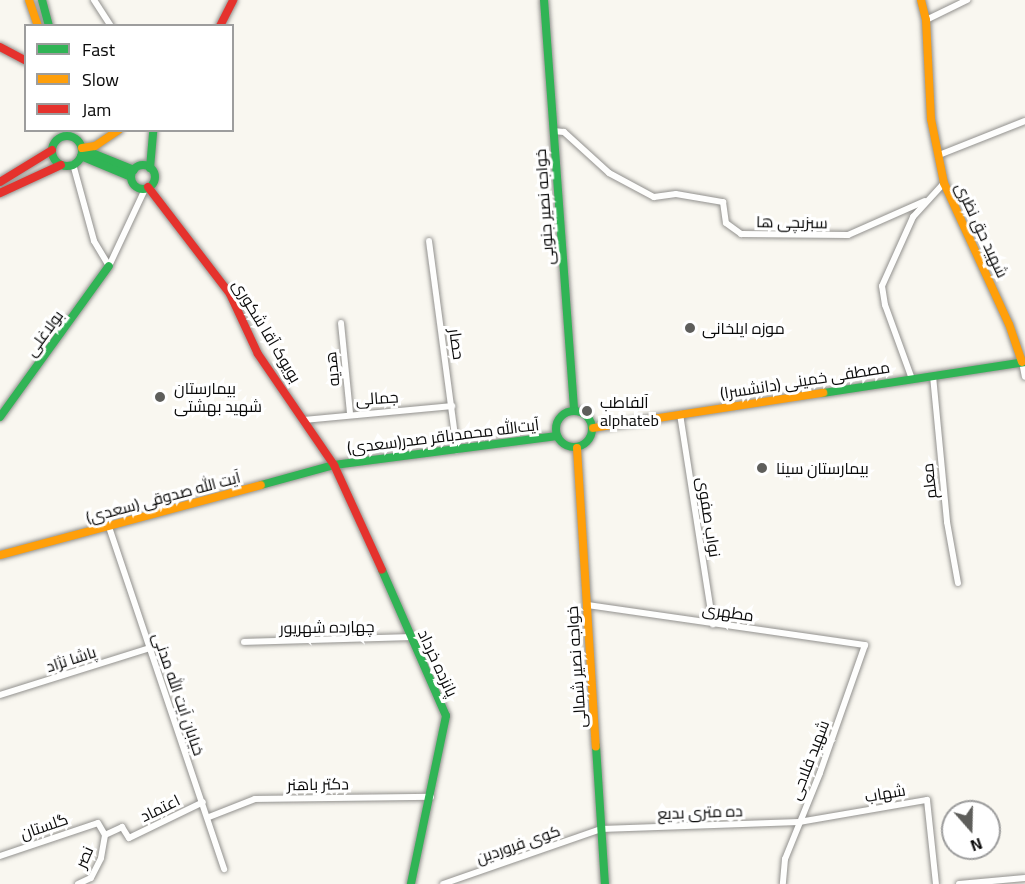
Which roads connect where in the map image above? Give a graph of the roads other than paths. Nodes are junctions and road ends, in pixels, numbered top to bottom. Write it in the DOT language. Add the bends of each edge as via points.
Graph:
graph roads {
  1 [pos="29,0"];
  2 [pos="42,0"];
  3 [pos="94,0"];
  4 [pos="233,0"];
  5 [pos="544,0"];
  6 [pos="921,0"];
  7 [pos="967,0"];
  8 [pos="926,20"];
  9 [pos="37,24"];
  10 [pos="48,24"];
  11 [pos="110,24"];
  12 [pos="221,24"];
  13 [pos="0,47"];
  14 [pos="24,60"];
  15 [pos="1025,121"];
  16 [pos="553,131"];
  17 [pos="116,132"];
  18 [pos="153,132"];
  19 [pos="57,135"];
  20 [pos="73,135"];
  21 [pos="52,150"];
  22 [pos="81,152"];
  23 [pos="939,155"];
  24 [pos="73,164"];
  25 [pos="61,165"];
  26 [pos="150,168"];
  27 [pos="132,173"];
  28 [pos="0,182"];
  29 [pos="944,183"];
  30 [pos="147,188"];
  31 [pos="0,193"];
  32 [pos="925,201"];
  33 [pos="429,241"];
  34 [pos="109,266"];
  35 [pos="341,323"];
  36 [pos="1024,362"];
  37 [pos="933,376"];
  38 [pos="1025,377"];
  39 [pos="912,379"];
  40 [pos="452,406"];
  41 [pos="574,411"];
  42 [pos="350,413"];
  43 [pos="680,414"];
  44 [pos="0,417"];
  45 [pos="304,420"];
  46 [pos="592,428"];
  47 [pos="557,436"];
  48 [pos="577,448"];
  49 [pos="457,450"];
  50 [pos="333,465"];
  51 [pos="109,527"];
  52 [pos="0,555"];
  53 [pos="958,583"];
  54 [pos="587,605"];
  55 [pos="713,624"];
  56 [pos="410,637"];
  57 [pos="244,642"];
  58 [pos="865,645"];
  59 [pos="150,648"];
  60 [pos="0,695"];
  61 [pos="431,797"];
  62 [pos="203,802"];
  63 [pos="209,817"];
  64 [pos="800,822"];
  65 [pos="601,829"];
  66 [pos="105,835"];
  67 [pos="0,856"];
  68 [pos="224,869"];
  69 [pos="1025,878"];
  70 [pos="78,884"];
  71 [pos="411,884"];
  72 [pos="443,884"];
  73 [pos="605,884"];
  74 [pos="783,884"];
  75 [pos="936,884"];
  76 [pos="959,884"];
  1 -- 9 [label="street"];
  2 -- 10 [label="street"];
  3 -- 11 [label="street"];
  4 -- 12 [label="street"];
  5 -- 16 [label="street, خواجه نصیر جنوبی"];
  6 -- 8 [label="street, شهید حق نظری"];
  7 -- 8 [label="street"];
  8 -- 23 [label="street, شهید حق نظری" via="931,119"];
  13 -- 14 [label="street"];
  15 -- 23 [label="street"];
  16 -- 32 [label="street, سبزیچی ها" via="564,132 609,173 654,197 676,194 723,202 726,223 741,234 820,237 860,232"];
  16 -- 41 [label="street, خواجه نصیر جنوبی"];
  17 -- 22 [label="street"];
  18 -- 26 [label="street"];
  19 -- 20 [label="street"];
  19 -- 21 [label="street"];
  20 -- 22 [label="street"];
  21 -- 25 [label="street"];
  21 -- 28 [label="street"];
  22 -- 24 [label="street"];
  22 -- 27 [label="street"];
  23 -- 29 [label="street, شهید حق نظری"];
  24 -- 25 [label="street"];
  24 -- 34 [label="street" via="94,241"];
  25 -- 31 [label="street"];
  26 -- 27 [label="street" via="143,166"];
  26 -- 30 [label="street" via="154,178"];
  27 -- 30 [label="street" via="135,186"];
  29 -- 32 [label="street"];
  29 -- 36 [label="street, شهید حق نظری"];
  30 -- 34 [label="street, بولاغلی"];
  30 -- 45 [label="street, بویوک آقا شکوری" via="230,294 258,354"];
  32 -- 39 [label="street" via="913,217 882,286"];
  33 -- 40 [label="street, حصار"];
  34 -- 44 [label="street, بولاغلی"];
  35 -- 42 [label="street, هدیه"];
  36 -- 37 [label="street, مصطفی خمینی (دانشسرا)"];
  36 -- 38 [label="street"];
  37 -- 39 [label="street, مصطفی خمینی (دانشسرا)"];
  37 -- 53 [label="street, معلم" via="946,516"];
  39 -- 43 [label="street, مصطفی خمینی (دانشسرا)"];
  40 -- 42 [label="street, جمالی"];
  40 -- 49 [label="street, حصار"];
  41 -- 46 [label="street" via="589,418"];
  41 -- 47 [label="street" via="560,418"];
  42 -- 45 [label="street, جمالی"];
  43 -- 46 [label="street, مصطفی خمینی (دانشسرا)"];
  43 -- 55 [label="street, نواب صفوی"];
  45 -- 50 [label="street, بویوک آقا شکوری"];
  46 -- 48 [label="street" via="590,439"];
  47 -- 48 [label="street" via="563,444"];
  47 -- 49 [label="street, آیت‌الله محمدباقر صدر(سعدی)"];
  48 -- 54 [label="street, خواجه نصیر شمالی"];
  49 -- 50 [label="street, آیت‌الله محمدباقر صدر(سعدی)"];
  50 -- 51 [label="street, آیت الله صدوقی (سعدی)"];
  50 -- 56 [label="street, پانزده خرداد"];
  51 -- 52 [label="street, آیت الله صدوقی (سعدی)"];
  51 -- 59 [label="street, خیابان آیت الله مدنی"];
  54 -- 55 [label="street, مطهری"];
  54 -- 65 [label="street, خواجه نصیر شمالی"];
  55 -- 58 [label="street, مطهری"];
  56 -- 57 [label="street, چهارده شهریور"];
  56 -- 61 [label="street, پانزده خرداد" via="446,716"];
  58 -- 64 [label="street, شهید فلاحی"];
  59 -- 60 [label="street, پاشا نژاد"];
  59 -- 62 [label="street, خیابان آیت الله مدنی"];
  61 -- 63 [label="street, دکتر باهنر" via="255,799"];
  61 -- 71 [label="street, پانزده خرداد"];
  62 -- 63 [label="street, خیابان آیت الله مدنی"];
  62 -- 66 [label="street, اعتماد" via="129,838 122,827"];
  63 -- 68 [label="street, خیابان آیت الله مدنی"];
  64 -- 65 [label="street, ده متری بدیع"];
  64 -- 74 [label="street, شهید فلاحی" via="784,859"];
  64 -- 75 [label="street, شهاب" via="927,800"];
  65 -- 72 [label="street, کوی فروردین"];
  65 -- 73 [label="street, خواجه نصیر شمالی"];
  66 -- 67 [label="street, گلستان" via="98,823"];
  66 -- 70 [label="street, نصر" via="101,858 91,878"];
  69 -- 76 [label="street"];
}
